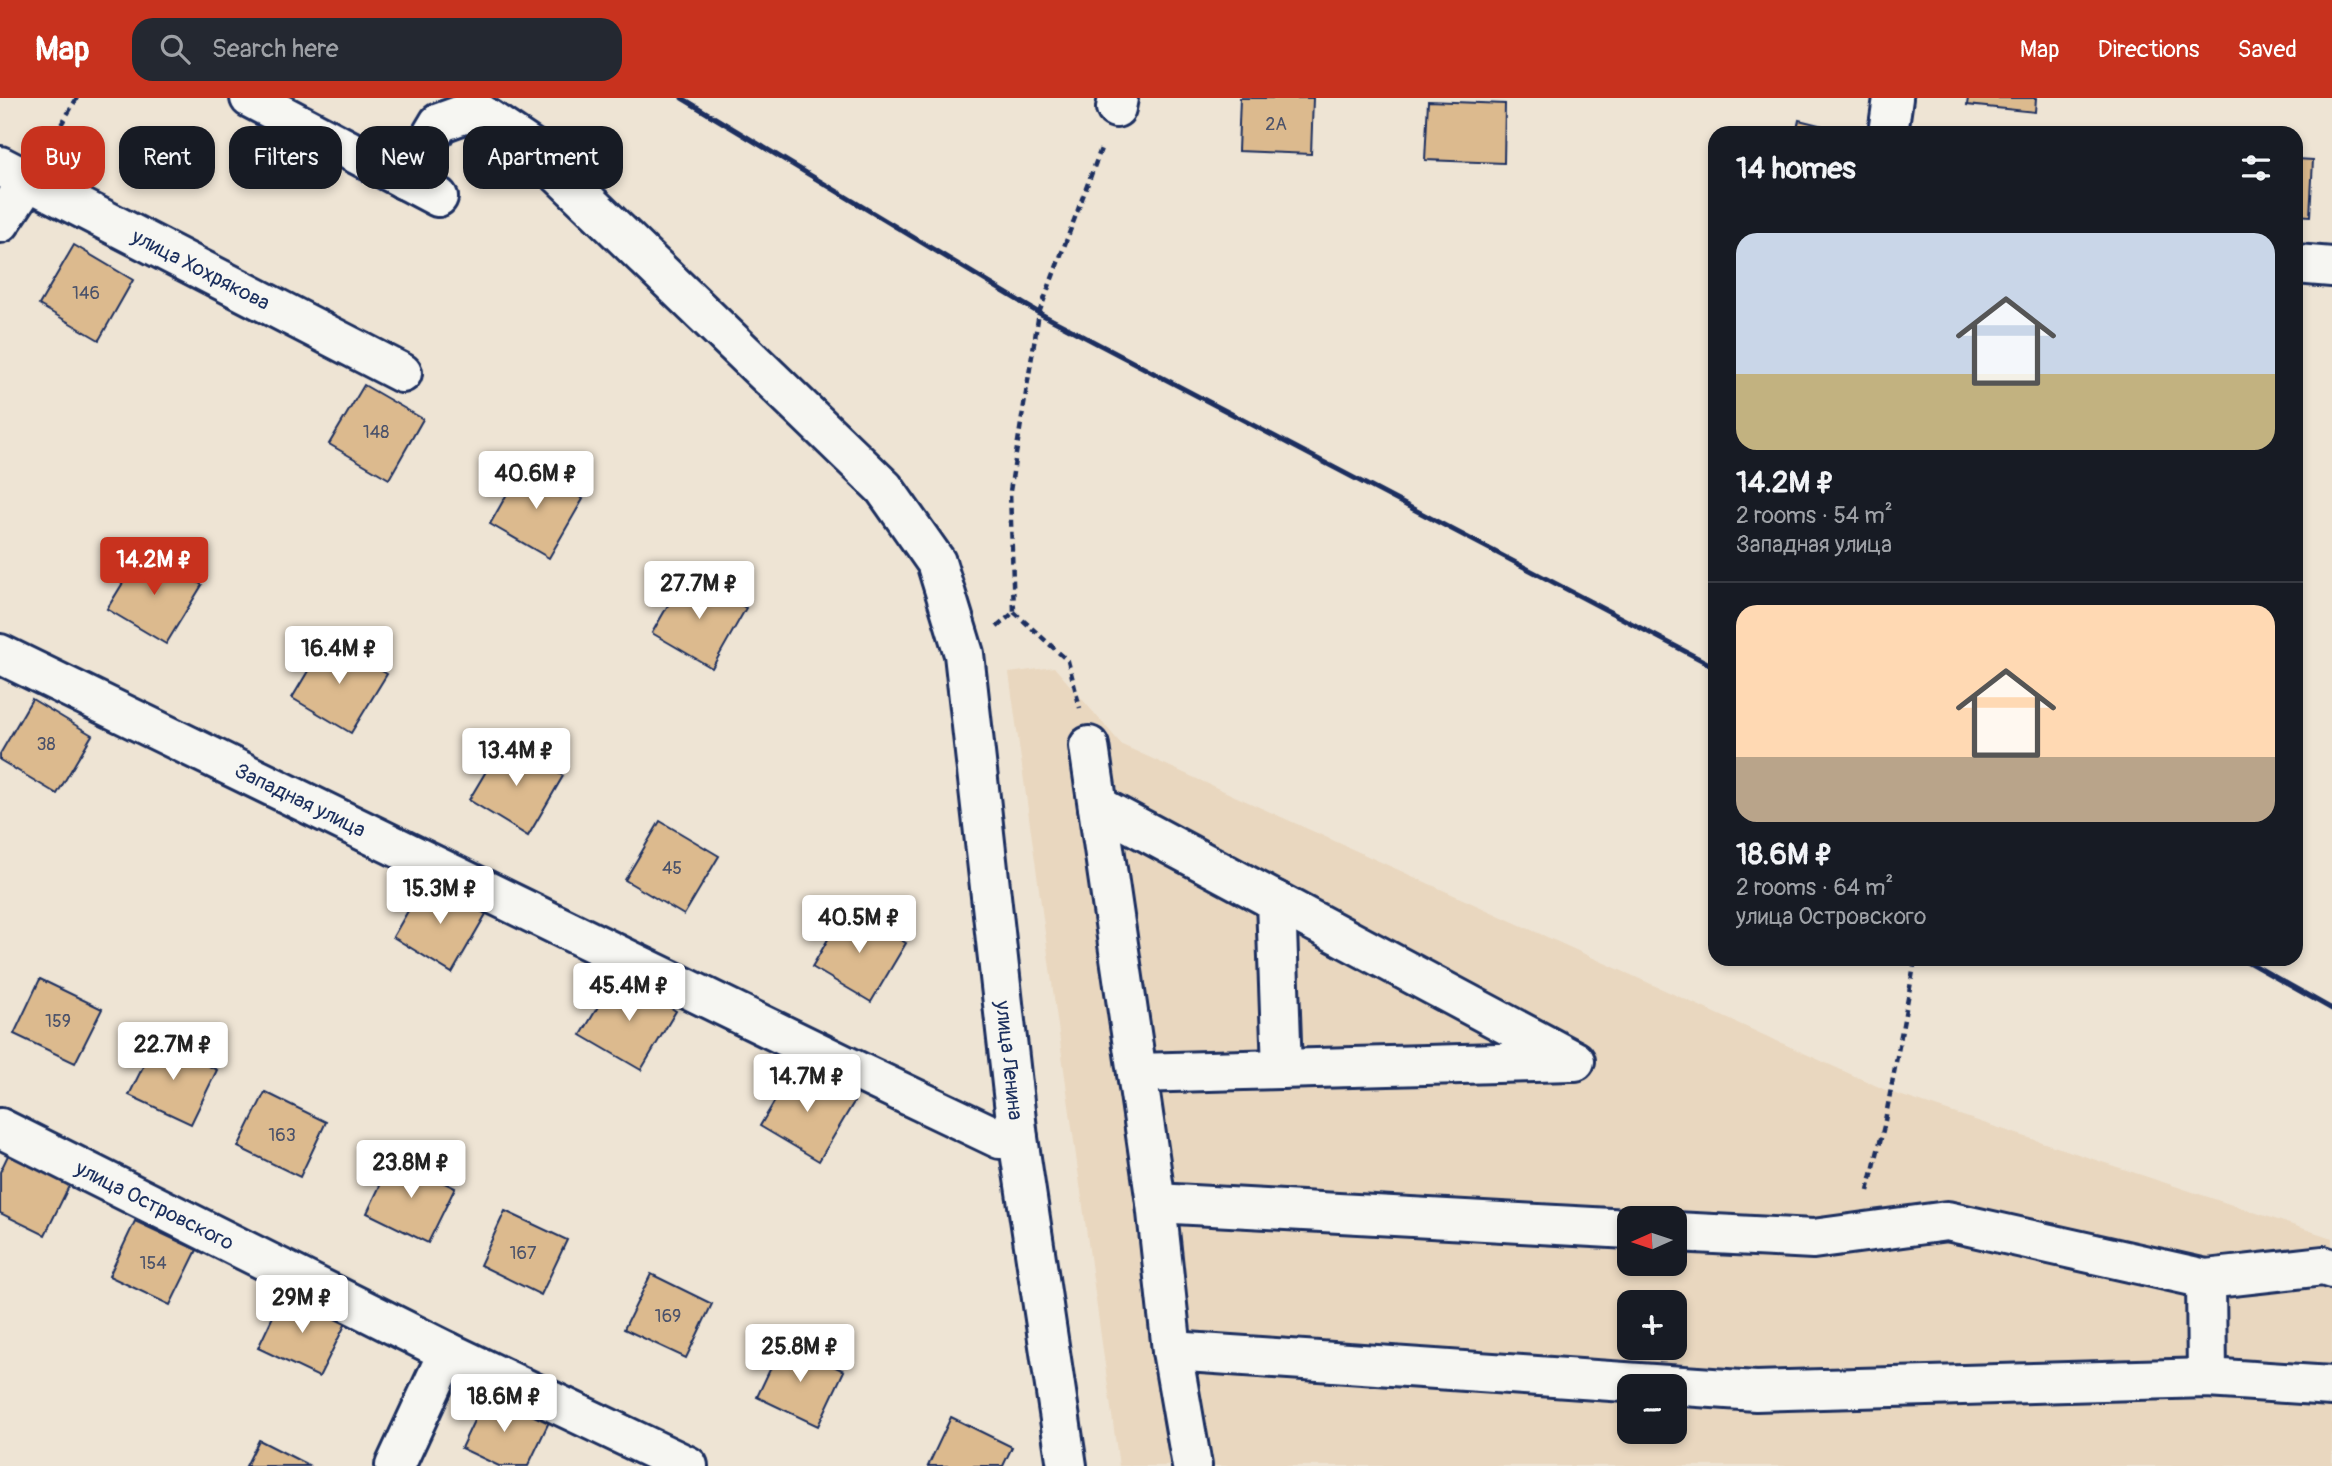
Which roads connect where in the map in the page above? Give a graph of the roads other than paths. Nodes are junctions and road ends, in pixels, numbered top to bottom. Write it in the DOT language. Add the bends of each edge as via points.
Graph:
graph roads {
  1 [pos="250,98"];
  2 [pos="1893,98"];
  3 [pos="1889,126"];
  4 [pos="14,173"];
  5 [pos="0,223"];
  6 [pos="2303,265"];
  7 [pos="2332,267"];
  8 [pos="402,373"];
  9 [pos="0,654"];
  10 [pos="1089,746"];
  11 [pos="1098,806"];
  12 [pos="1276,901"];
  13 [pos="1282,1069"];
  14 [pos="1137,1073"];
  15 [pos="0,1128"];
  16 [pos="1018,1139"];
  17 [pos="1156,1203"];
  18 [pos="1617,1228"];
  19 [pos="1687,1233"];
  20 [pos="2332,1269"];
  21 [pos="2206,1279"];
  22 [pos="1172,1351"];
  23 [pos="448,1352"];
  24 [pos="2207,1378"];
  25 [pos="2332,1386"];
  26 [pos="395,1466"];
  27 [pos="688,1466"];
  28 [pos="1067,1466"];
  29 [pos="1192,1466"];
  1 -- 16 [label="street, улица Ленина" via="421,188 439,123 475,110 533,149 884,488 936,562 964,654"];
  2 -- 3 [label="street"];
  4 -- 5 [label="street"];
  4 -- 8 [label="street, улица Хохрякова"];
  6 -- 7 [label="street"];
  9 -- 16 [label="street, Западная улица" via="1000,1139"];
  10 -- 11 [label="street"];
  11 -- 12 [label="street"];
  11 -- 14 [label="street"];
  12 -- 13 [label="street"];
  12 -- 13 [label="street" via="1574,1061"];
  13 -- 14 [label="street"];
  14 -- 17 [label="street"];
  15 -- 23 [label="street, улица Островского"];
  16 -- 28 [label="street, улица Ленина"];
  17 -- 18 [label="street"];
  17 -- 22 [label="street"];
  19 -- 21 [label="street" via="1813,1239 1947,1221"];
  20 -- 21 [label="street" via="2323,1266"];
  21 -- 24 [label="street"];
  22 -- 24 [label="street" via="1756,1391"];
  22 -- 29 [label="street"];
  23 -- 26 [label="street"];
  23 -- 27 [label="street, улица Островского"];
  24 -- 25 [label="street"];
}
